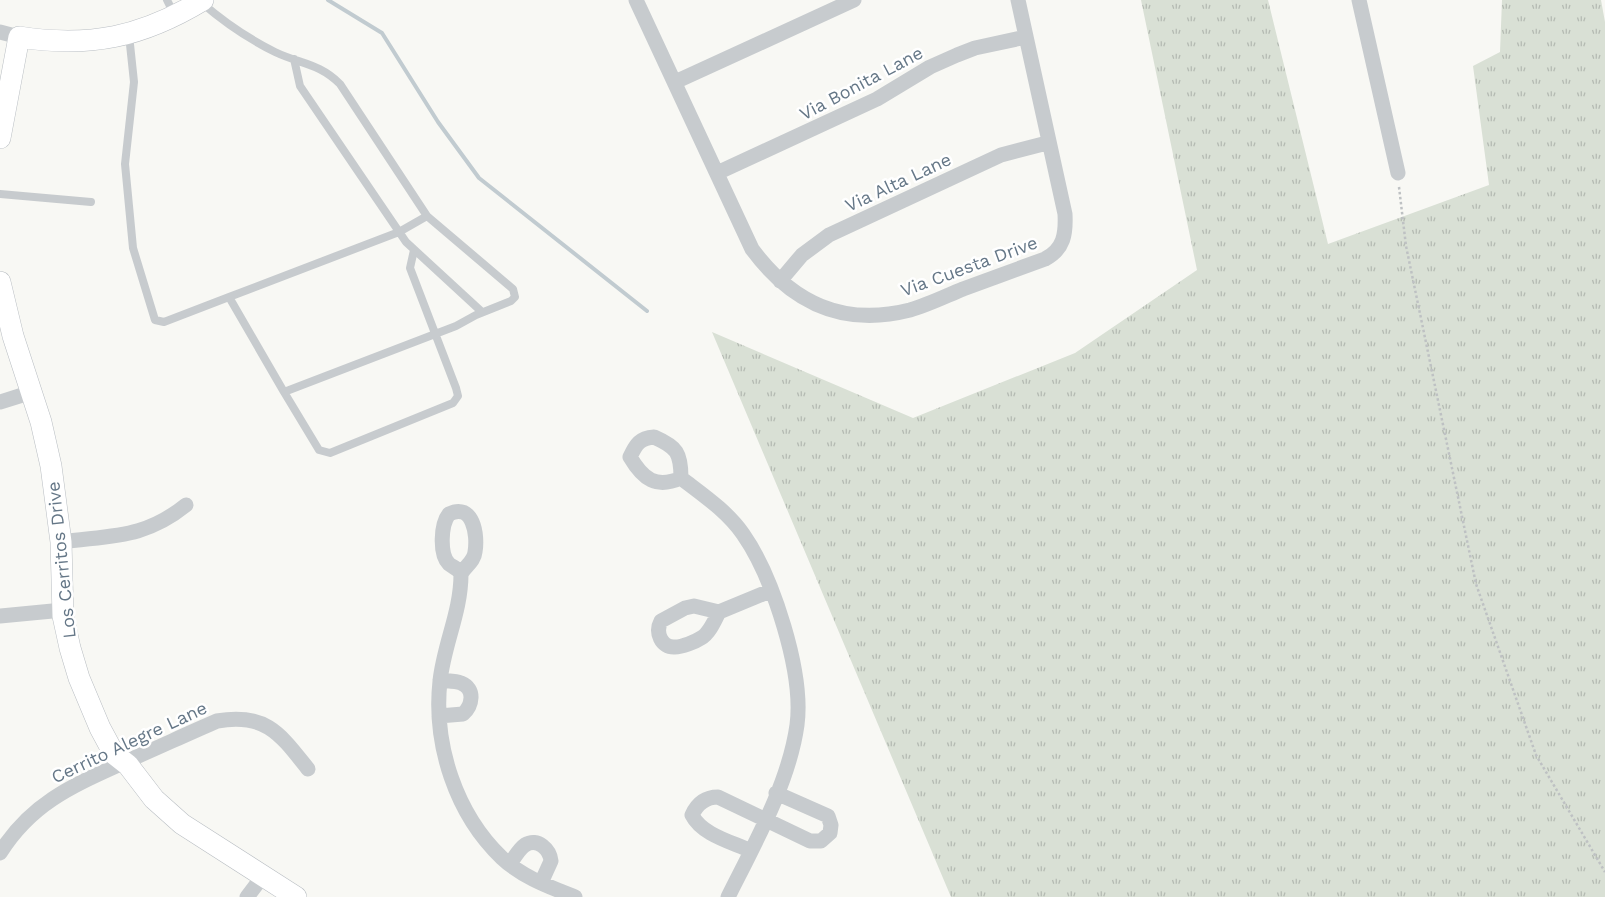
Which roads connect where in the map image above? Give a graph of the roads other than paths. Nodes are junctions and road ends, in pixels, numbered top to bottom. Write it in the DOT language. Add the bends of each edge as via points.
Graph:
graph roads {
  1 [pos="636,0"];
  2 [pos="854,0"];
  3 [pos="1018,0"];
  4 [pos="1359,0"];
  5 [pos="202,1"];
  6 [pos="171,8"];
  7 [pos="10,34"];
  8 [pos="129,34"];
  9 [pos="1026,37"];
  10 [pos="294,59"];
  11 [pos="675,82"];
  12 [pos="0,138"];
  13 [pos="1047,142"];
  14 [pos="717,173"];
  15 [pos="1398,173"];
  16 [pos="0,194"];
  17 [pos="91,202"];
  18 [pos="427,216"];
  19 [pos="399,232"];
  20 [pos="414,250"];
  21 [pos="780,281"];
  22 [pos="0,282"];
  23 [pos="229,297"];
  24 [pos="482,312"];
  25 [pos="436,334"];
  26 [pos="32,392"];
  27 [pos="284,392"];
  28 [pos="0,402"];
  29 [pos="681,478"];
  30 [pos="186,505"];
  31 [pos="61,542"];
  32 [pos="461,574"];
  33 [pos="770,591"];
  34 [pos="63,610"];
  35 [pos="719,612"];
  36 [pos="0,616"];
  37 [pos="440,680"];
  38 [pos="439,716"];
  39 [pos="123,763"];
  40 [pos="308,769"];
  41 [pos="776,792"];
  42 [pos="765,820"];
  43 [pos="751,851"];
  44 [pos="0,853"];
  45 [pos="510,864"];
  46 [pos="263,876"];
  47 [pos="541,883"];
  48 [pos="247,897"];
  49 [pos="296,897"];
  50 [pos="575,897"];
  51 [pos="728,897"];
  1 -- 11 [label="street, Via Cuesta Drive"];
  2 -- 11 [label="street"];
  3 -- 9 [label="street, Via Cuesta Drive"];
  4 -- 15 [label="street"];
  5 -- 6 [label="street"];
  5 -- 10 [label="lane" via="228,26"];
  6 -- 8 [label="street"];
  7 -- 8 [label="street" via="50,42 75,42"];
  7 -- 12 [label="street"];
  8 -- 23 [label="lane" via="134,82 125,164 133,248 150,311 155,320 164,322"];
  9 -- 13 [label="street, Via Cuesta Drive"];
  9 -- 14 [label="street, Via Bonita Lane" via="956,55 877,99"];
  10 -- 18 [label="lane" via="327,71 340,84"];
  10 -- 19 [label="lane" via="300,86"];
  11 -- 14 [label="street, Via Cuesta Drive"];
  13 -- 21 [label="street, Via Alta Lane" via="1001,155 829,235 802,255"];
  13 -- 21 [label="street, Via Cuesta Drive" via="1066,227 1060,248 1045,259 912,309 867,316 829,310 795,294"];
  14 -- 21 [label="street, Via Cuesta Drive" via="752,249"];
  16 -- 17 [label="lane"];
  18 -- 19 [label="lane"];
  18 -- 24 [label="lane" via="513,289 515,297 511,301"];
  19 -- 20 [label="lane"];
  19 -- 23 [label="lane"];
  20 -- 24 [label="lane"];
  20 -- 25 [label="lane" via="410,268"];
  22 -- 26 [label="street, Los Cerritos Drive" via="13,336"];
  23 -- 27 [label="lane"];
  24 -- 25 [label="lane"];
  25 -- 27 [label="lane"];
  25 -- 27 [label="lane" via="458,396 453,403 330,453 319,450"];
  26 -- 28 [label="street"];
  26 -- 31 [label="street, Los Cerritos Drive" via="52,466"];
  29 -- 33 [label="street" via="717,505 742,533 756,556"];
  30 -- 31 [label="street" via="146,530"];
  31 -- 34 [label="street, Los Cerritos Drive"];
  32 -- 37 [label="street" via="458,612"];
  33 -- 35 [label="street"];
  33 -- 41 [label="street" via="792,650 796,686 797,723"];
  34 -- 36 [label="street"];
  34 -- 39 [label="street, Los Cerritos Drive" via="70,648 90,706 114,754"];
  37 -- 38 [label="street"];
  37 -- 38 [label="street" via="461,683 471,696 471,703 462,714"];
  38 -- 45 [label="street" via="443,751 455,787 478,829"];
  39 -- 40 [label="street, Cerrito Alegre Lane" via="217,721 243,719 274,729"];
  39 -- 44 [label="street, Cerrito Alegre Lane" via="51,798 18,828"];
  39 -- 46 [label="street, Los Cerritos Drive" via="182,824"];
  41 -- 42 [label="street"];
  41 -- 42 [label="street" via="828,816 830,833 821,841 810,841"];
  42 -- 43 [label="street"];
  42 -- 43 [label="street" via="718,797 708,797 696,806 692,815 696,824"];
  43 -- 51 [label="street"];
  45 -- 47 [label="street"];
  45 -- 47 [label="street" via="531,843 547,848 551,862"];
  46 -- 48 [label="street"];
  46 -- 49 [label="street, Los Cerritos Drive"];
  47 -- 50 [label="street"];
}
